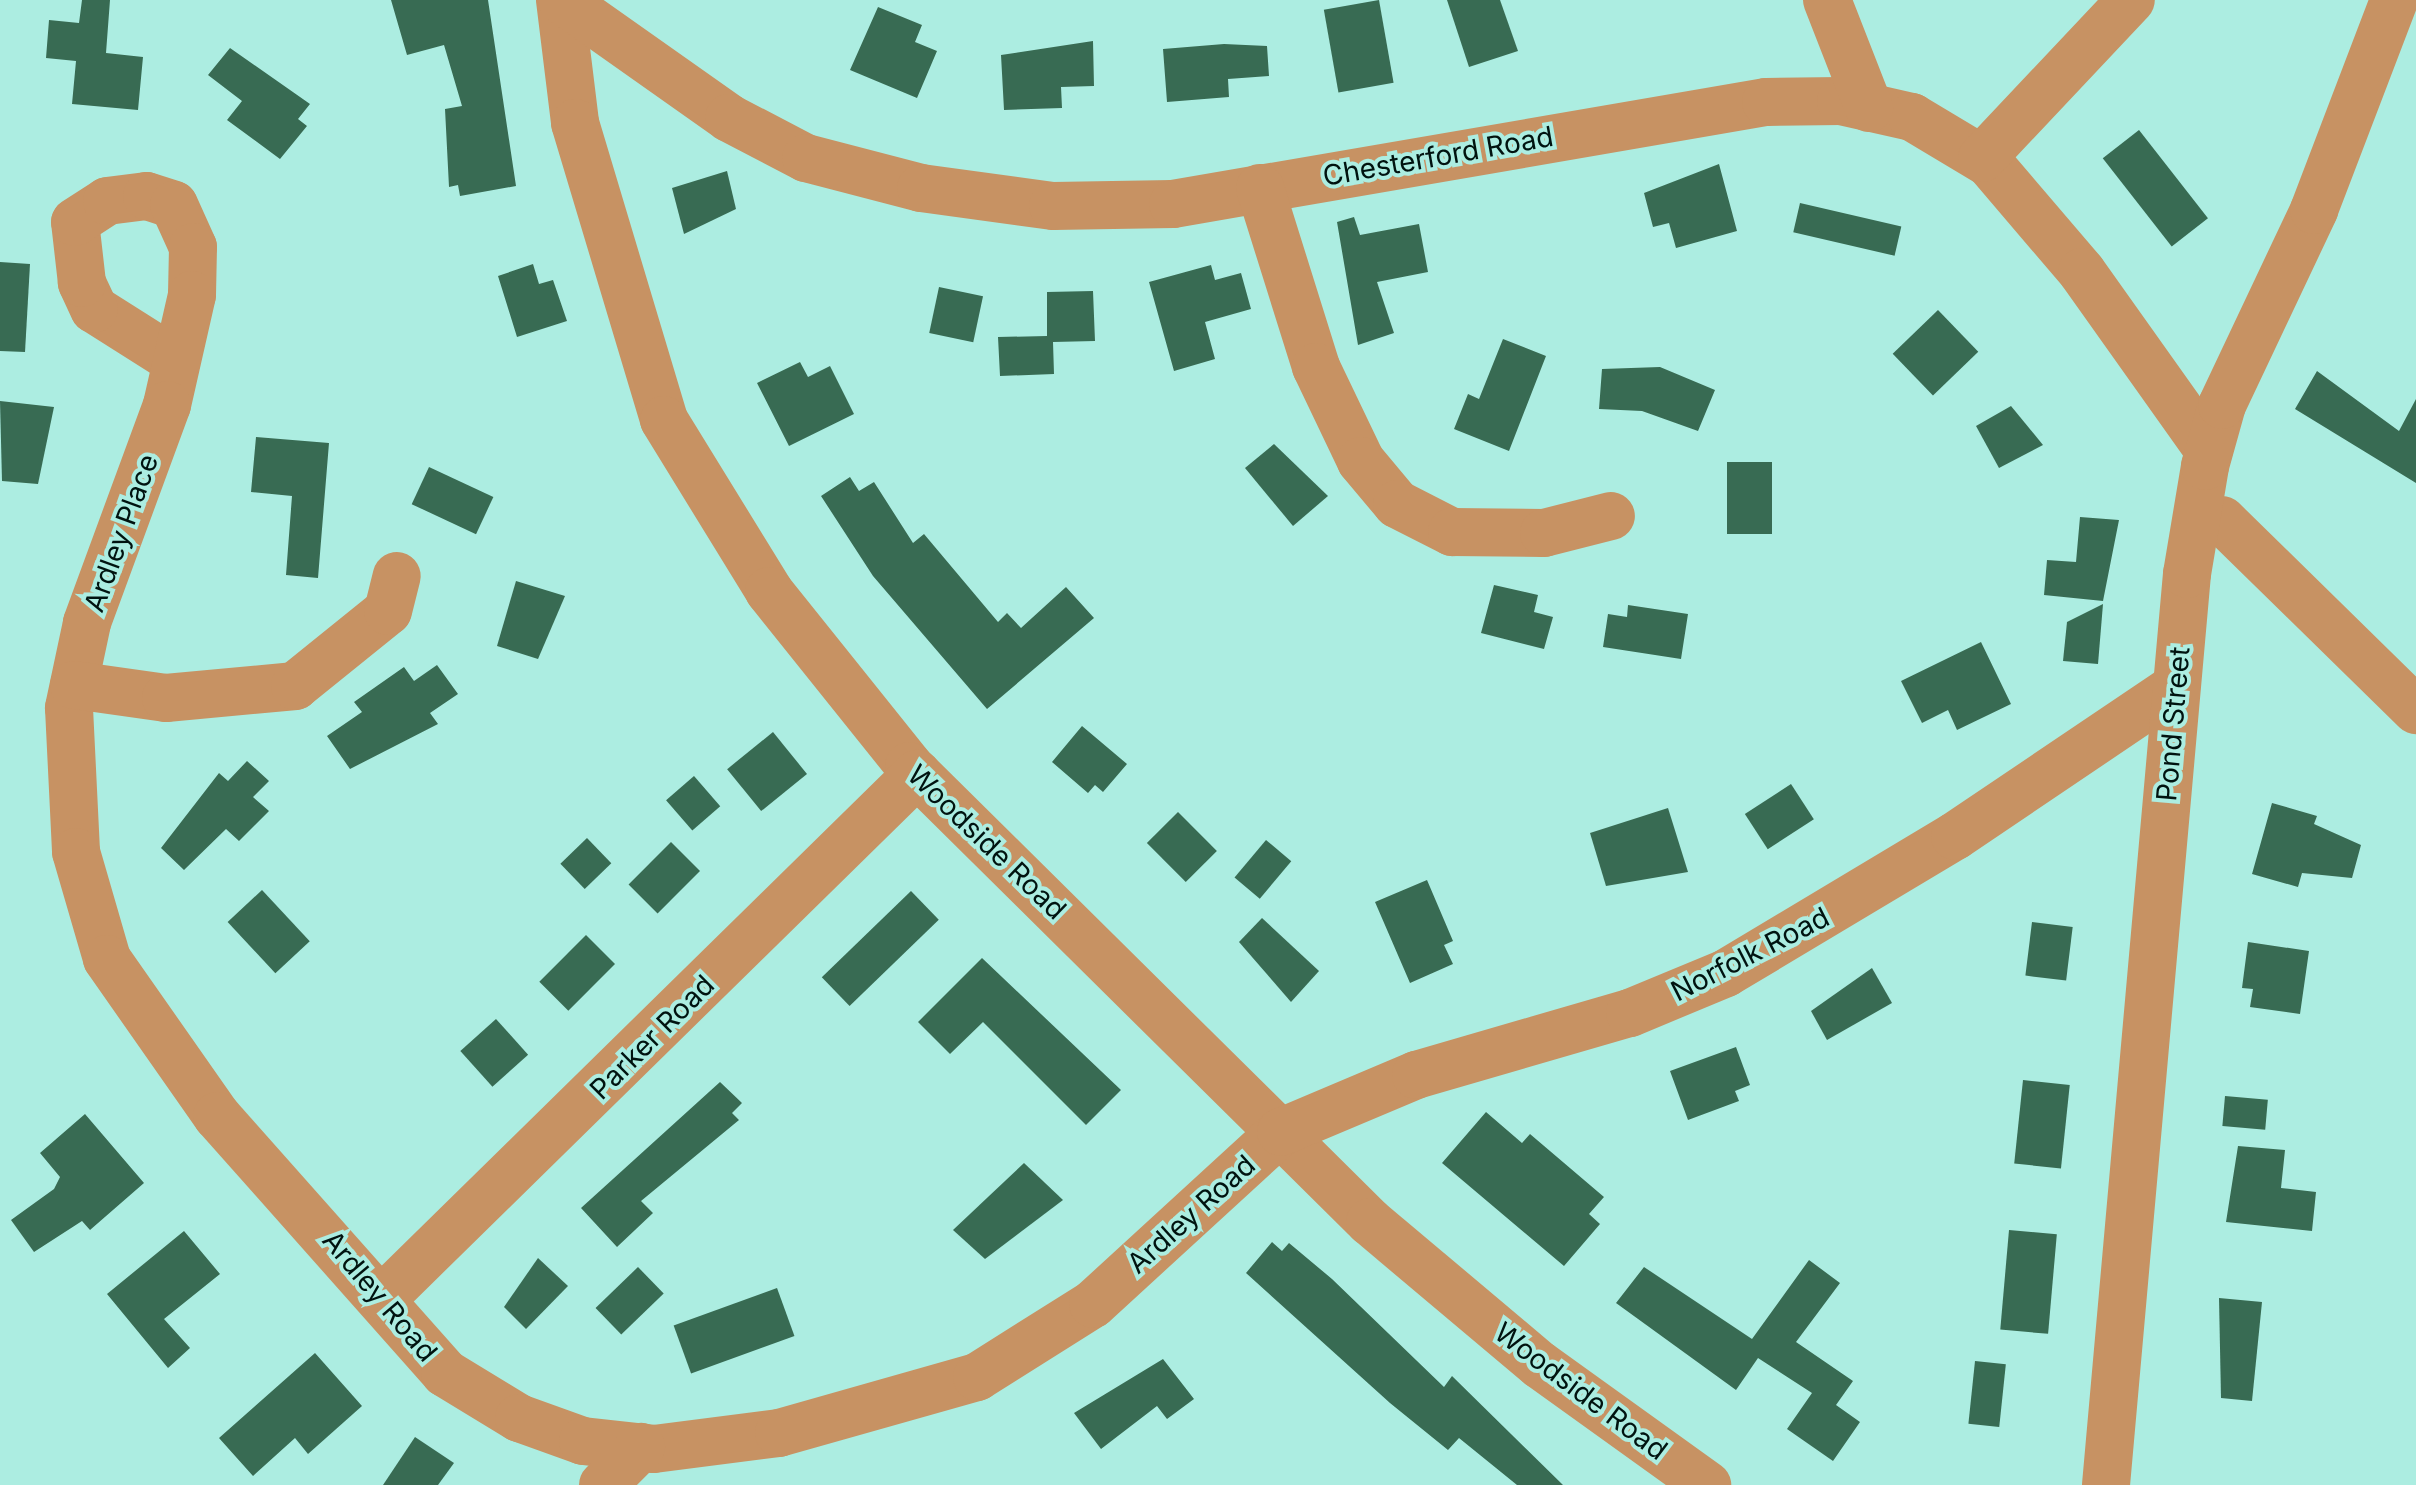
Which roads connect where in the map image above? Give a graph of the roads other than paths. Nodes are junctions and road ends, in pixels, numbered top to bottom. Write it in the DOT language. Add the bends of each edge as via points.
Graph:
graph roads {
  1 [pos="561,0"];
  2 [pos="1827,0"];
  3 [pos="2131,0"];
  4 [pos="2394,0"];
  5 [pos="1869,108"];
  6 [pos="1982,158"];
  7 [pos="1260,188"];
  8 [pos="173,360"];
  9 [pos="2210,451"];
  10 [pos="1611,516"];
  11 [pos="2222,520"];
  12 [pos="397,576"];
  13 [pos="2176,687"];
  14 [pos="72,696"];
  15 [pos="2416,710"];
  16 [pos="917,774"];
  17 [pos="1280,1132"];
  18 [pos="384,1297"];
  19 [pos="641,1447"];
  20 [pos="603,1485"];
  21 [pos="1708,1485"];
  22 [pos="2106,1485"];
  1 -- 7 [label="street, Chesterford Road" via="729,118 806,158 921,188 1053,206 1172,204"];
  1 -- 16 [label="street, Woodside Road" via="575,123 664,420 769,591"];
  2 -- 5 [label="street"];
  3 -- 6 [label="street"];
  4 -- 9 [label="street, Pond Street"];
  5 -- 6 [label="street, Chesterford Road" via="1912,118"];
  5 -- 7 [label="street, Chesterford Road" via="1766,102 1660,115"];
  6 -- 9 [label="street, Chesterford Road" via="2082,272"];
  7 -- 10 [label="street" via="1316,367 1360,461 1397,504 1452,532 1544,533"];
  8 -- 14 [label="street, Ardley Place"];
  9 -- 13 [label="street, Pond Street"];
  11 -- 15 [label="street"];
  12 -- 14 [label="street" via="388,611 295,686 166,698"];
  13 -- 17 [label="street, Norfolk Road" via="1955,836 1726,973 1630,1014 1416,1075"];
  13 -- 22 [label="street, Pond Street"];
  14 -- 18 [label="street, Ardley Road" via="76,852 107,960 216,1116"];
  16 -- 17 [label="street, Woodside Road"];
  16 -- 18 [label="street, Parker Road"];
  17 -- 19 [label="street, Ardley Road" via="1092,1304 976,1377 779,1433"];
  17 -- 21 [label="street, Woodside Road" via="1540,1366"];
  18 -- 19 [label="street, Ardley Road" via="445,1373 519,1418 583,1442"];
  19 -- 20 [label="street"];
}
